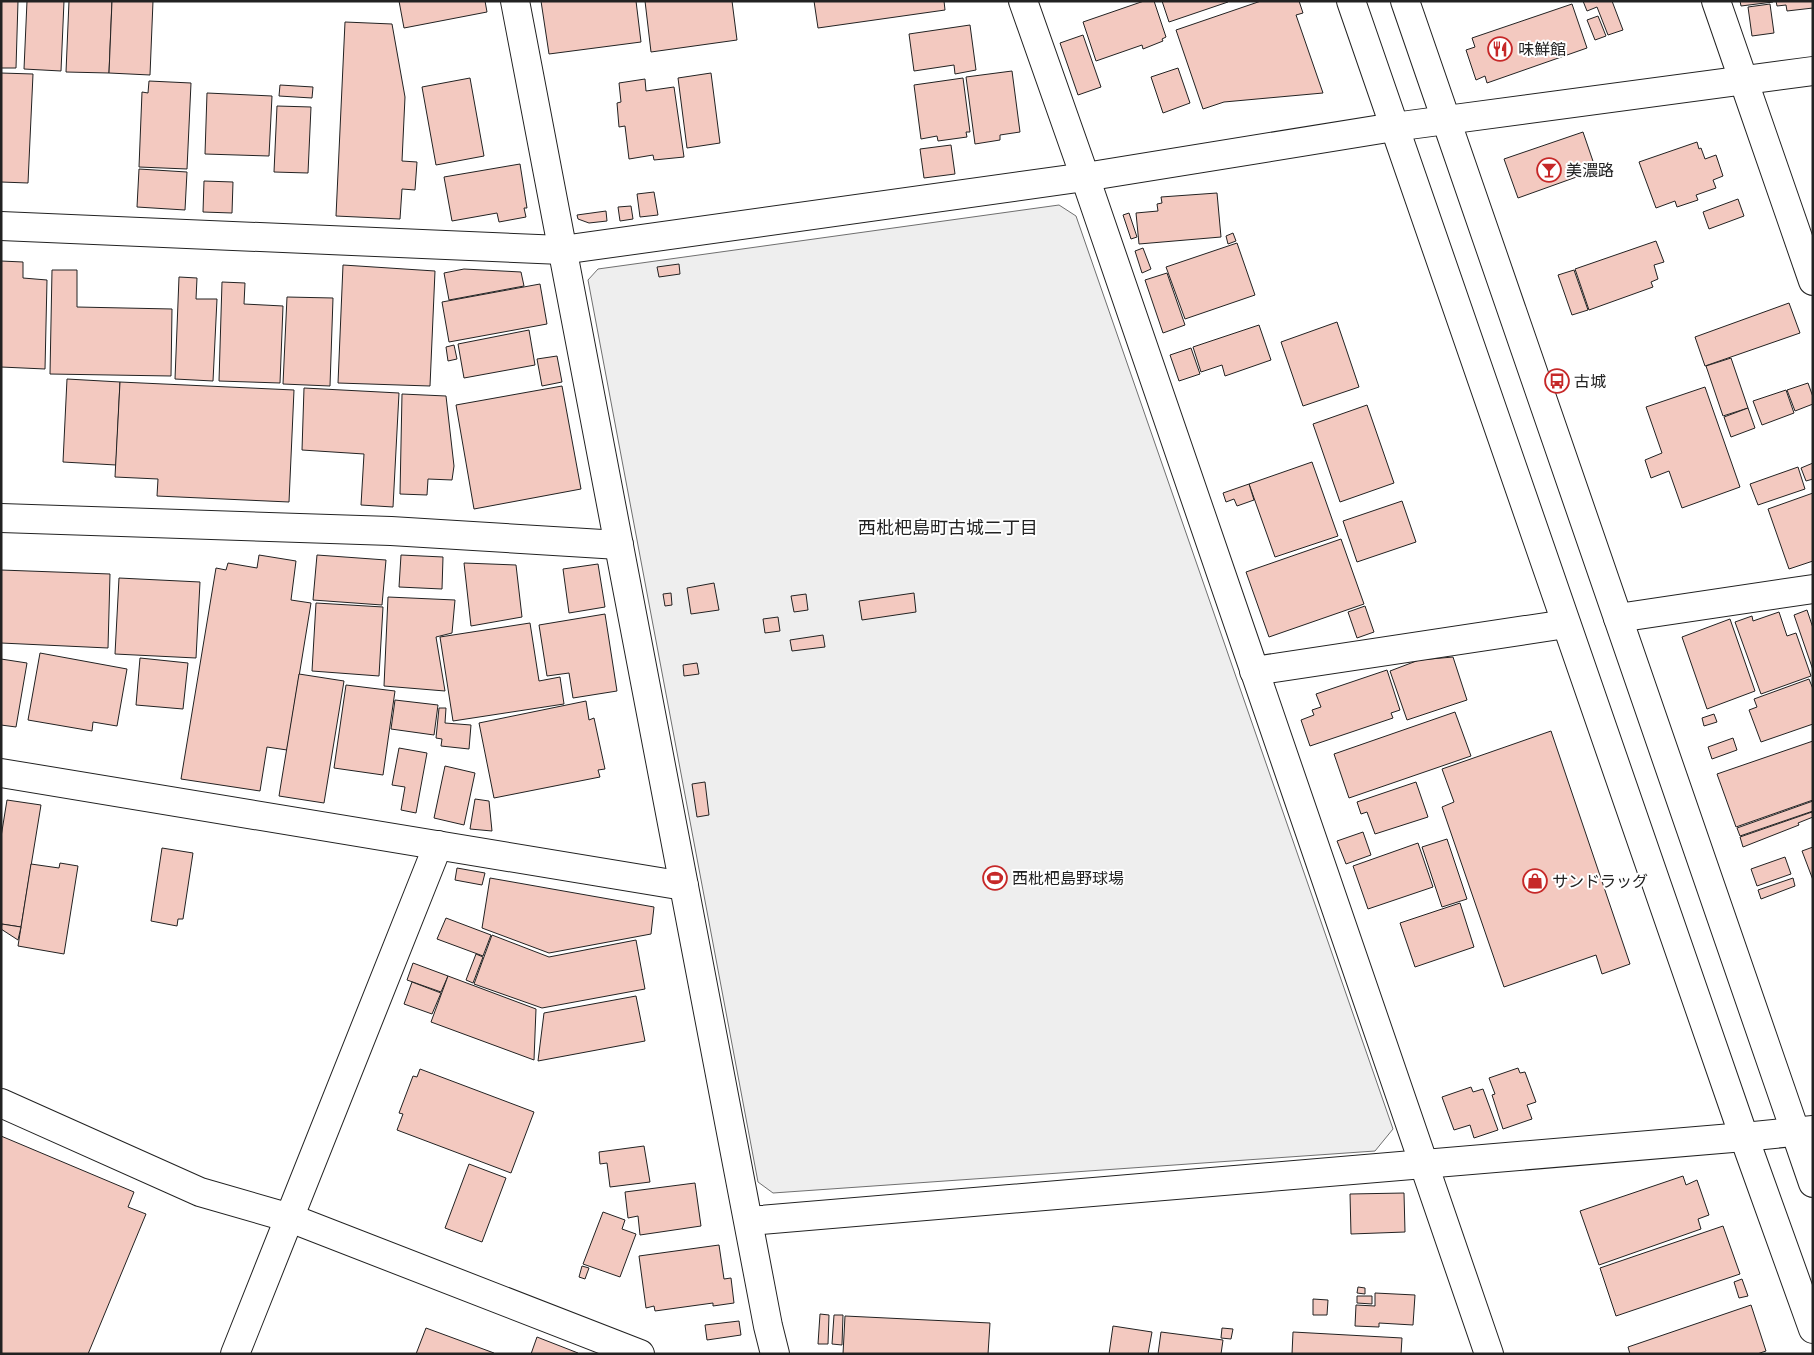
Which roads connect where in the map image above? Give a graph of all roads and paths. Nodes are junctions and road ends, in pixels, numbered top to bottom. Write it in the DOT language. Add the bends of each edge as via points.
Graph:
graph roads {
  1 [pos="515,1"];
  2 [pos="1023,1"];
  3 [pos="1351,1"];
  4 [pos="1405,1"];
  5 [pos="1716,1"];
  6 [pos="1813,70"];
  7 [pos="1744,81"];
  8 [pos="1446,120"];
  9 [pos="1394,127"];
  10 [pos="1085,177"];
  11 [pos="1,226"];
  12 [pos="562,250"];
  13 [pos="1813,281"];
  14 [pos="1,518"];
  15 [pos="619,545"];
  16 [pos="1813,589"];
  17 [pos="1618,618"];
  18 [pos="1566,624"];
  19 [pos="1254,671"];
  20 [pos="1,772"];
  21 [pos="438,845"];
  22 [pos="684,886"];
  23 [pos="1,1103"];
  24 [pos="1804,1131"];
  25 [pos="1744,1137"];
  26 [pos="1424,1164"];
  27 [pos="1813,1183"];
  28 [pos="290,1218"];
  29 [pos="748,1221"];
  30 [pos="1813,1329"];
  31 [pos="235,1354"];
  32 [pos="640,1354"];
  33 [pos="775,1354"];
  34 [pos="1489,1354"];
  1 -- 12 [label="street"];
  2 -- 10 [label="street"];
  3 -- 9 [label="street"];
  4 -- 8 [label="street"];
  5 -- 7 [label="street"];
  6 -- 7 [label="street"];
  7 -- 8 [label="street"];
  7 -- 13 [label="street"];
  8 -- 9 [label="street"];
  8 -- 17 [label="street"];
  9 -- 10 [label="street"];
  9 -- 18 [label="street"];
  10 -- 12 [label="street"];
  10 -- 19 [label="street"];
  11 -- 12 [label="street"];
  12 -- 15 [label="street"];
  14 -- 15 [label="street" via="391,531"];
  15 -- 22 [label="street"];
  16 -- 17 [label="street"];
  17 -- 24 [label="street"];
  18 -- 19 [label="street"];
  18 -- 25 [label="street"];
  19 -- 26 [label="street"];
  20 -- 21 [label="street"];
  21 -- 22 [label="street"];
  21 -- 28 [label="street"];
  22 -- 29 [label="street"];
  23 -- 28 [label="street" via="200,1192"];
  24 -- 25 [label="street"];
  24 -- 27 [label="street"];
  25 -- 26 [label="street"];
  25 -- 30 [label="street"];
  26 -- 29 [label="street"];
  26 -- 34 [label="street"];
  28 -- 31 [label="street"];
  28 -- 32 [label="street"];
  29 -- 33 [label="street"];
}
